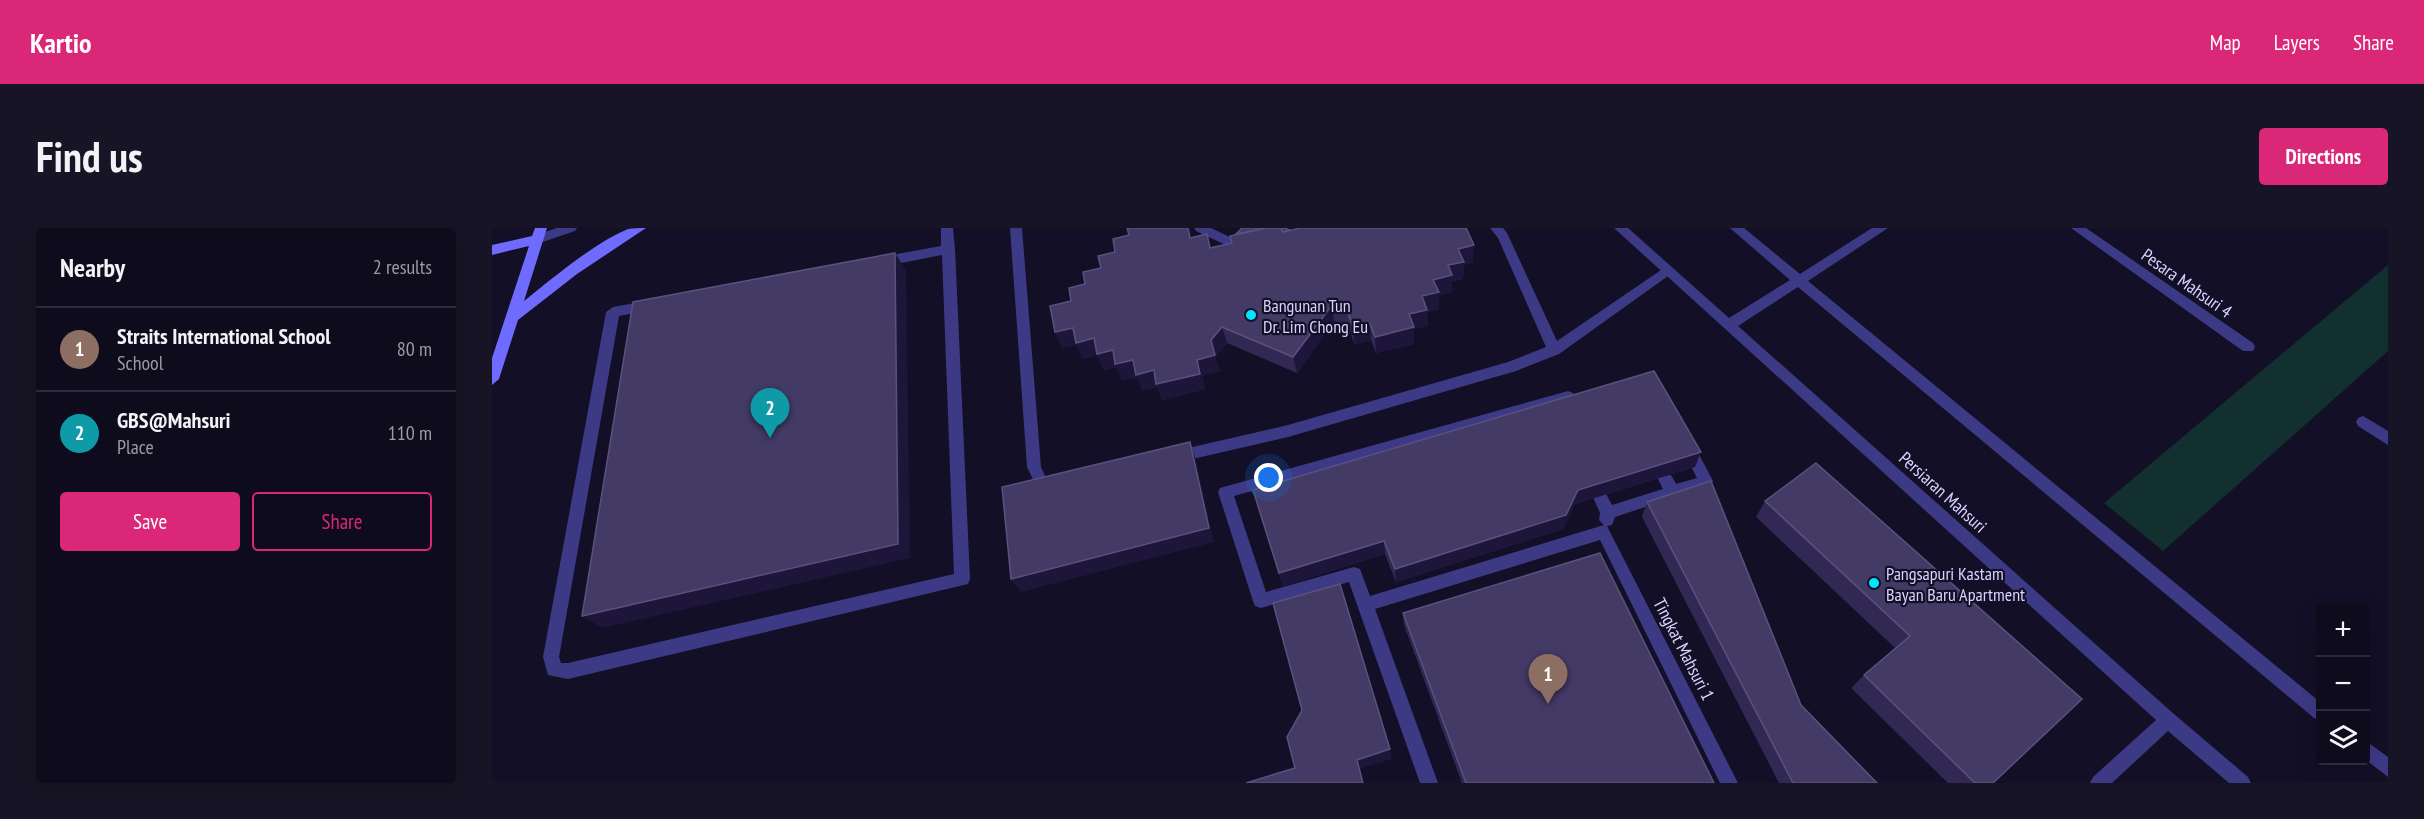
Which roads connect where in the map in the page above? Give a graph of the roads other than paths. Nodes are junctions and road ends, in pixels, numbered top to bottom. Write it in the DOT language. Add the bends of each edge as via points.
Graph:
graph roads {
  1 [pos="571,228"];
  2 [pos="640,228"];
  3 [pos="947,228"];
  4 [pos="1016,228"];
  5 [pos="1200,228"];
  6 [pos="1497,228"];
  7 [pos="1620,228"];
  8 [pos="1736,228"];
  9 [pos="1882,228"];
  10 [pos="2076,228"];
  11 [pos="539,234"];
  12 [pos="1234,244"];
  13 [pos="949,249"];
  14 [pos="492,250"];
  15 [pos="861,266"];
  16 [pos="1669,271"];
  17 [pos="1800,280"];
  18 [pos="660,303"];
  19 [pos="510,319"];
  20 [pos="1728,325"];
  21 [pos="2248,347"];
  22 [pos="1554,350"];
  23 [pos="492,379"];
  24 [pos="1581,394"];
  25 [pos="2362,422"];
  26 [pos="1680,432"];
  27 [pos="2388,439"];
  28 [pos="1162,459"];
  29 [pos="1664,477"];
  30 [pos="1071,480"];
  31 [pos="1673,492"];
  32 [pos="1600,497"];
  33 [pos="1608,513"];
  34 [pos="1604,532"];
  35 [pos="1365,605"];
  36 [pos="2319,711"];
  37 [pos="2168,720"];
  38 [pos="2370,752"];
  39 [pos="2388,768"];
  40 [pos="1429,783"];
  41 [pos="1729,783"];
  42 [pos="2098,783"];
  43 [pos="2242,783"];
  1 -- 11 [label="street"];
  2 -- 19 [label="street" via="568,274"];
  3 -- 13 [label="street"];
  4 -- 30 [label="street" via="1034,467 1041,482"];
  5 -- 12 [label="street"];
  6 -- 22 [label="street"];
  7 -- 16 [label="street, Persiaran Mahsuri"];
  8 -- 17 [label="street"];
  9 -- 17 [label="street"];
  10 -- 21 [label="street, Pesara Mahsuri 4"];
  11 -- 14 [label="street"];
  11 -- 19 [label="street"];
  13 -- 15 [label="street"];
  13 -- 18 [label="street" via="962,579 567,671 554,670 551,657 613,312"];
  16 -- 20 [label="street, Persiaran Mahsuri"];
  16 -- 22 [label="street"];
  17 -- 20 [label="street"];
  17 -- 36 [label="street"];
  19 -- 23 [label="street"];
  20 -- 37 [label="street, Persiaran Mahsuri"];
  22 -- 28 [label="street" via="1511,367 1288,431"];
  24 -- 35 [label="street" via="1226,492 1261,601 1354,574"];
  25 -- 27 [label="street"];
  26 -- 31 [label="street" via="1706,481"];
  29 -- 31 [label="street"];
  31 -- 33 [label="street"];
  32 -- 33 [label="street"];
  33 -- 34 [label="street"];
  34 -- 35 [label="street"];
  34 -- 41 [label="street, Tingkat Mahsuri 1"];
  35 -- 40 [label="street"];
  37 -- 42 [label="street"];
  37 -- 43 [label="street, Persiaran Mahsuri"];
  38 -- 39 [label="street"];
}
